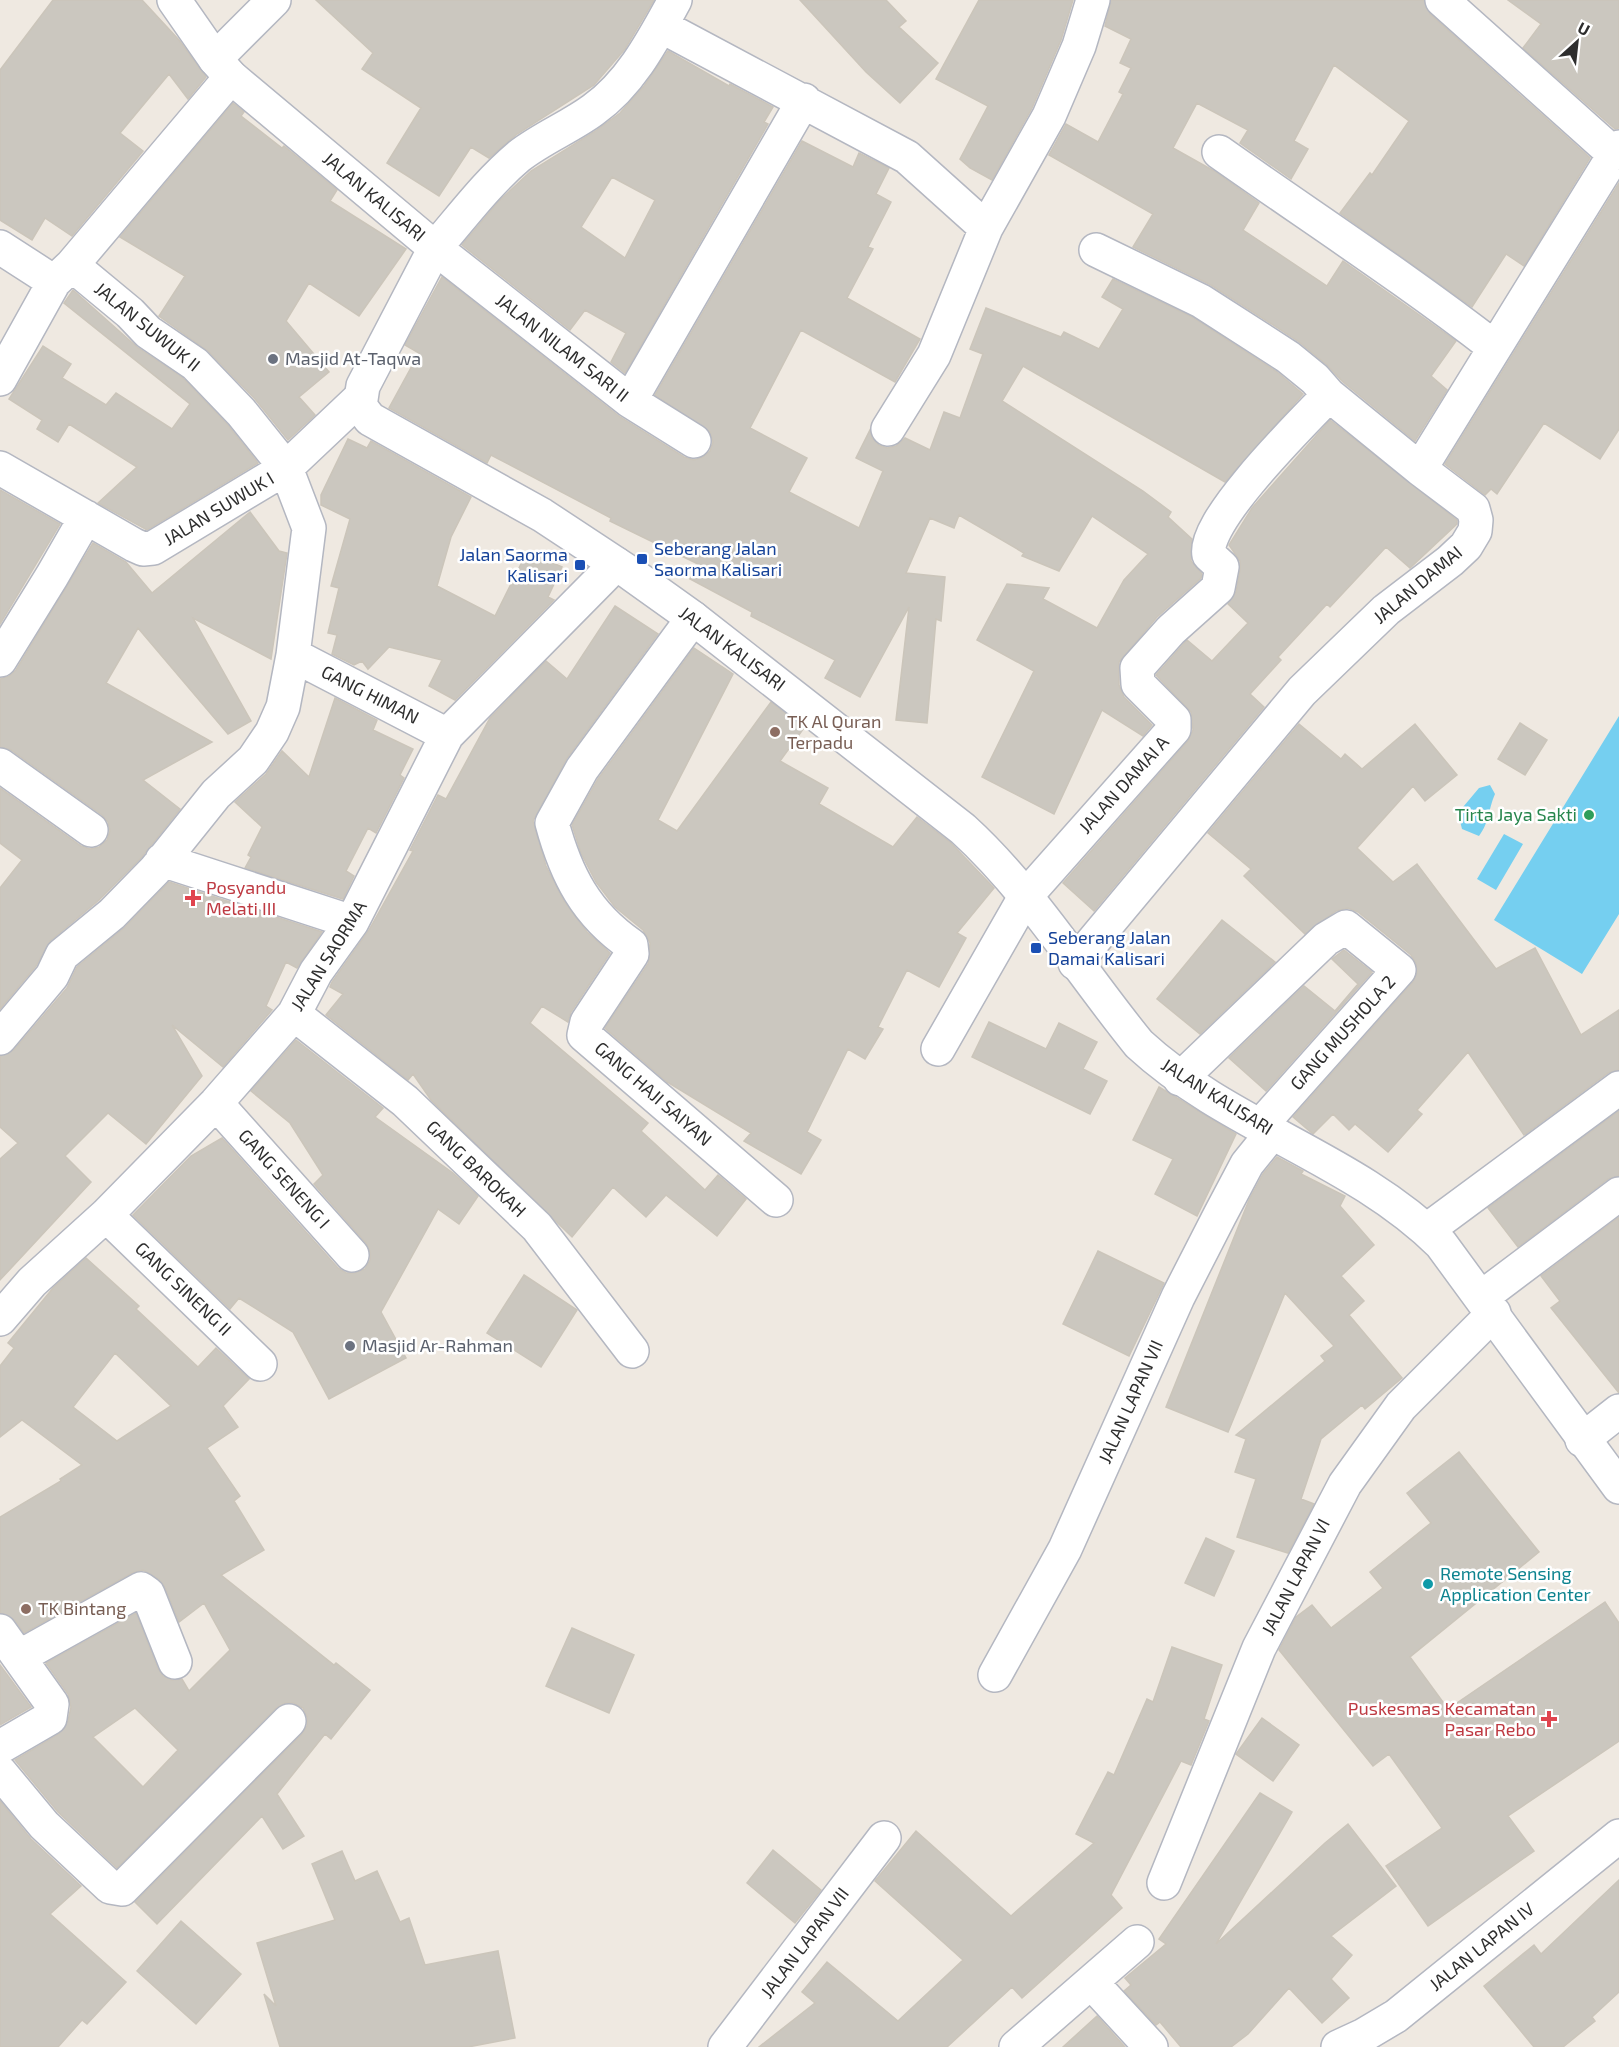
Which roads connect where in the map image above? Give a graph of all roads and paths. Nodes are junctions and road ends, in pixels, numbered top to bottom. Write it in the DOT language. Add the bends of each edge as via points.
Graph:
graph roads {
  1 [pos="174,0"];
  2 [pos="274,0"];
  3 [pos="1094,0"];
  4 [pos="1442,0"];
  5 [pos="668,13"];
  6 [pos="223,68"];
  7 [pos="804,100"];
  8 [pos="1617,151"];
  9 [pos="1219,152"];
  10 [pos="986,228"];
  11 [pos="0,247"];
  12 [pos="435,248"];
  13 [pos="1096,250"];
  14 [pos="63,274"];
  15 [pos="1494,347"];
  16 [pos="0,378"];
  17 [pos="1329,395"];
  18 [pos="359,399"];
  19 [pos="630,401"];
  20 [pos="888,429"];
  21 [pos="694,441"];
  22 [pos="0,468"];
  23 [pos="286,468"];
  24 [pos="1420,470"];
  25 [pos="86,517"];
  26 [pos="616,564"];
  27 [pos="693,618"];
  28 [pos="293,656"];
  29 [pos="0,660"];
  30 [pos="447,735"];
  31 [pos="0,765"];
  32 [pos="91,830"];
  33 [pos="162,860"];
  34 [pos="1025,897"];
  35 [pos="352,922"];
  36 [pos="1076,963"];
  37 [pos="294,1014"];
  38 [pos="0,1038"];
  39 [pos="938,1049"];
  40 [pos="1180,1078"];
  41 [pos="1619,1088"];
  42 [pos="216,1103"];
  43 [pos="1266,1130"];
  44 [pos="1619,1194"];
  45 [pos="776,1200"];
  46 [pos="106,1215"];
  47 [pos="1427,1230"];
  48 [pos="352,1255"];
  49 [pos="1488,1305"];
  50 [pos="0,1319"];
  51 [pos="632,1351"];
  52 [pos="260,1364"];
  53 [pos="1619,1411"];
  54 [pos="1582,1440"];
  55 [pos="1619,1487"];
  56 [pos="0,1630"];
  57 [pos="19,1658"];
  58 [pos="175,1662"];
  59 [pos="995,1675"];
  60 [pos="290,1721"];
  61 [pos="0,1747"];
  62 [pos="0,1772"];
  63 [pos="1619,1836"];
  64 [pos="884,1838"];
  65 [pos="1164,1883"];
  66 [pos="1137,1942"];
  67 [pos="1091,1982"];
  68 [pos="725,2047"];
  69 [pos="1016,2047"];
  70 [pos="1151,2047"];
  71 [pos="1338,2047"];
  1 -- 6 [label="street, JALAN KALISARI"];
  2 -- 6 [label="street"];
  3 -- 10 [label="street" via="1049,116"];
  4 -- 8 [label="street"];
  5 -- 7 [label="street"];
  5 -- 12 [label="street" via="634,70 615,91 595,109 520,156"];
  6 -- 12 [label="street, JALAN KALISARI"];
  6 -- 14 [label="street"];
  7 -- 10 [label="street" via="907,157"];
  7 -- 19 [label="street"];
  8 -- 15 [label="street"];
  9 -- 15 [label="street"];
  10 -- 20 [label="street" via="934,355"];
  11 -- 14 [label="street, JALAN SUWUK II"];
  12 -- 18 [label="street, JALAN KALISARI"];
  12 -- 19 [label="street, JALAN NILAM SARI II"];
  13 -- 17 [label="street" via="1201,301 1288,357"];
  14 -- 16 [label="street"];
  14 -- 23 [label="street, JALAN SUWUK II" via="130,313 148,332 195,364 241,412"];
  15 -- 24 [label="street"];
  17 -- 24 [label="street"];
  17 -- 34 [label="street, JALAN DAMAI A" via="1257,469 1209,541 1209,555 1222,567 1218,588 1171,630 1137,668 1138,684 1174,720 1174,729"];
  18 -- 23 [label="street, JALAN SUWUK I"];
  18 -- 26 [label="street, JALAN KALISARI" via="370,419 542,515"];
  19 -- 21 [label="street, JALAN NILAM SARI II"];
  22 -- 25 [label="street, JALAN SUWUK I"];
  23 -- 25 [label="street, JALAN SUWUK I" via="153,548 134,545"];
  23 -- 28 [label="street, JALAN SUWUK II" via="309,528"];
  24 -- 36 [label="street, JALAN DAMAI" via="1473,508 1474,531 1466,546 1386,610 1302,691"];
  25 -- 29 [label="street"];
  26 -- 27 [label="street, JALAN KALISARI"];
  26 -- 30 [label="street, JALAN SAORMA"];
  27 -- 34 [label="street, JALAN KALISARI" via="955,822 982,846"];
  27 -- 45 [label="street, GANG HAJI SAIYAN" via="582,769 552,823 569,876 609,930 631,945 632,954 587,1022 584,1035"];
  28 -- 30 [label="street, GANG HIMAN"];
  28 -- 33 [label="street, JALAN SUWUK II" via="283,707 272,732 253,760 216,794"];
  30 -- 35 [label="street, JALAN SAORMA"];
  31 -- 32 [label="street"];
  33 -- 35 [label="street"];
  33 -- 38 [label="street, JALAN SUWUK II" via="112,914 62,955 52,976"];
  34 -- 36 [label="street, JALAN KALISARI"];
  34 -- 39 [label="street"];
  35 -- 37 [label="street, JALAN SAORMA" via="316,972"];
  36 -- 40 [label="street, JALAN KALISARI" via="1139,1044"];
  37 -- 42 [label="street, JALAN SAORMA"];
  37 -- 51 [label="street, GANG BAROKAH" via="405,1101 537,1227"];
  40 -- 43 [label="street, JALAN KALISARI"];
  40 -- 43 [label="street, GANG MUSHOLA 2" via="1326,939 1346,927 1399,970"];
  41 -- 47 [label="street"];
  42 -- 46 [label="street, JALAN SAORMA"];
  42 -- 48 [label="street, GANG SENENG I"];
  43 -- 47 [label="street, JALAN KALISARI" via="1360,1182"];
  43 -- 59 [label="street, JALAN LAPAN VII" via="1178,1297 1065,1549"];
  44 -- 49 [label="street, JALAN LAPAN VI"];
  46 -- 50 [label="street, JALAN SAORMA" via="32,1282"];
  46 -- 52 [label="street, GANG SINENG II"];
  47 -- 49 [label="street, JALAN KALISARI"];
  49 -- 54 [label="street, JALAN KALISARI"];
  49 -- 65 [label="street, JALAN LAPAN VI" via="1401,1406 1339,1494 1255,1658"];
  53 -- 54 [label="street"];
  54 -- 55 [label="street, JALAN KALISARI"];
  56 -- 57 [label="street"];
  57 -- 58 [label="street" via="141,1589 148,1594"];
  57 -- 61 [label="street" via="53,1711 50,1718"];
  60 -- 62 [label="street" via="122,1889 110,1887 44,1825"];
  63 -- 71 [label="street, JALAN LAPAN IV" via="1396,2016"];
  64 -- 68 [label="street, JALAN LAPAN VII"];
  66 -- 67 [label="street"];
  67 -- 69 [label="street"];
  67 -- 70 [label="street"];
}
